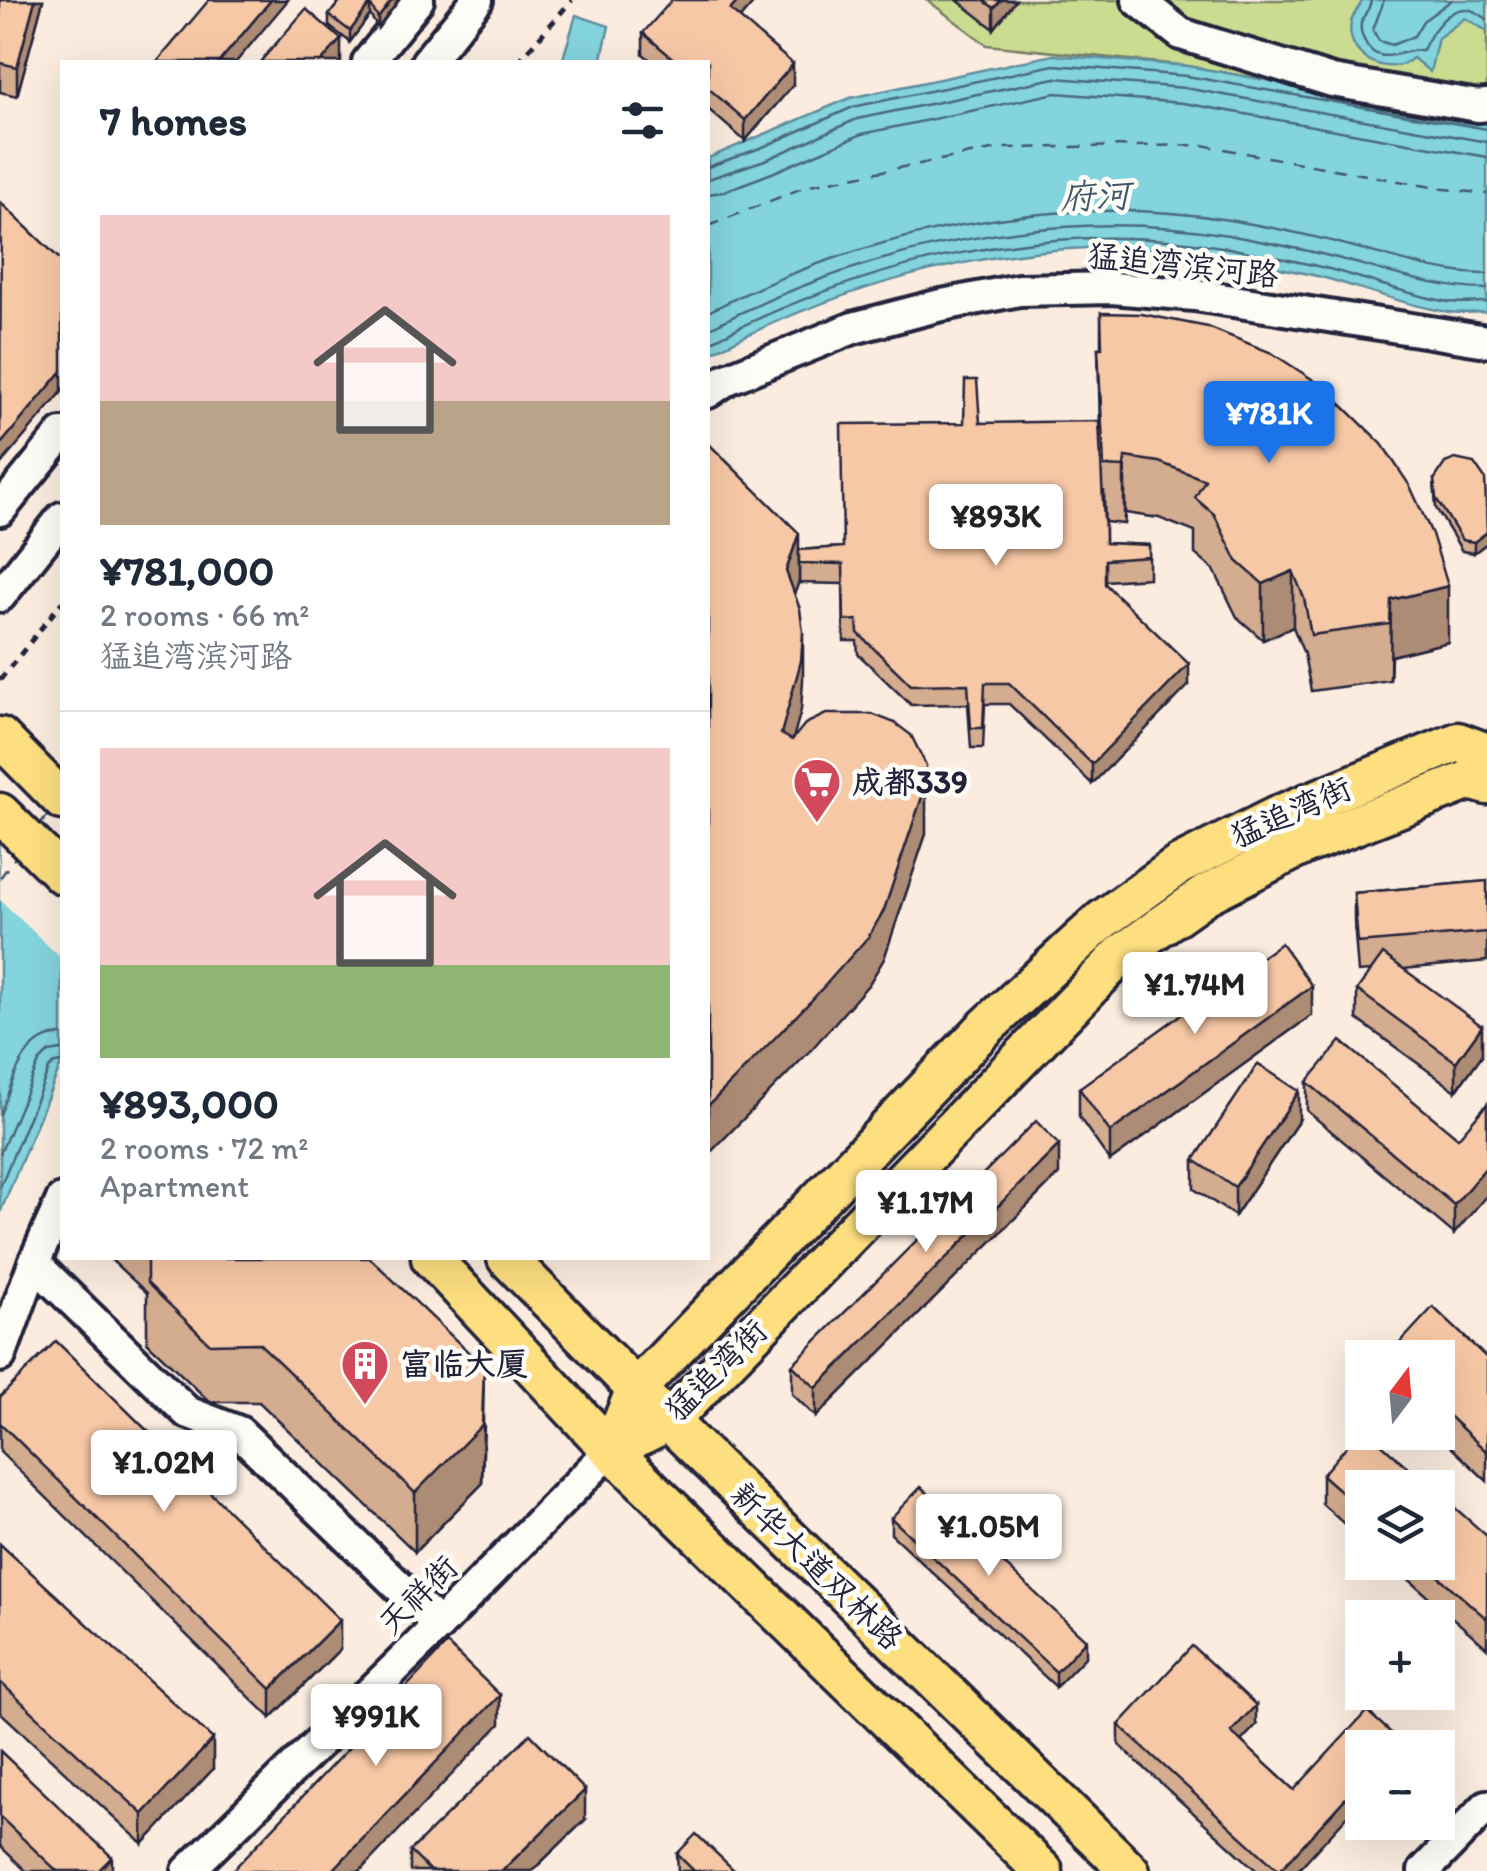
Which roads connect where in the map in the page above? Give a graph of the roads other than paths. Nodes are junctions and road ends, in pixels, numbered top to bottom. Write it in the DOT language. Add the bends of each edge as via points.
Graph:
graph roads {
  1 [pos="418,0"];
  2 [pos="477,0"];
  3 [pos="1138,0"];
  4 [pos="370,60"];
  5 [pos="429,60"];
  6 [pos="1487,105"];
  7 [pos="1487,341"];
  8 [pos="710,391"];
  9 [pos="60,436"];
  10 [pos="0,510"];
  11 [pos="60,521"];
  12 [pos="0,596"];
  13 [pos="8,744"];
  14 [pos="1479,761"];
  15 [pos="60,798"];
  16 [pos="0,813"];
  17 [pos="60,872"];
  18 [pos="60,1204"];
  19 [pos="433,1260"];
  20 [pos="509,1260"];
  21 [pos="34,1263"];
  22 [pos="0,1356"];
  23 [pos="636,1389"];
  24 [pos="669,1422"];
  25 [pos="611,1450"];
  26 [pos="439,1625"];
  27 [pos="1487,1806"];
  28 [pos="188,1871"];
  29 [pos="1043,1871"];
  30 [pos="1130,1871"];
  31 [pos="1424,1871"];
  1 -- 4 [label="street"];
  2 -- 5 [label="street"];
  3 -- 6 [label="street" via="1182,34 1332,82"];
  7 -- 8 [label="street, 猛追湾滨河路" via="1195,295 1020,290 853,328"];
  9 -- 10 [label="street"];
  11 -- 12 [label="street"];
  13 -- 15 [label="main road"];
  14 -- 23 [label="main road, 猛追湾街" via="1281,814 1178,865 1102,920 986,1026"];
  14 -- 24 [label="main road, 猛追湾街" via="1205,895 1123,953"];
  16 -- 17 [label="main road"];
  18 -- 21 [label="street"];
  19 -- 25 [label="main road, 新华大道双林路"];
  20 -- 23 [label="main road, 新华大道双林路"];
  21 -- 22 [label="street"];
  21 -- 26 [label="street" via="186,1412 240,1432"];
  23 -- 24 [label="main road, 新华大道双林路"];
  23 -- 25 [label="main road, 猛追湾街"];
  24 -- 25 [label="main road, 猛追湾街"];
  24 -- 30 [label="main road, 新华大道双林路"];
  25 -- 26 [label="street, 天祥街"];
  25 -- 29 [label="main road, 新华大道双林路"];
  26 -- 28 [label="street, 天祥街"];
  27 -- 31 [label="street"];
}
